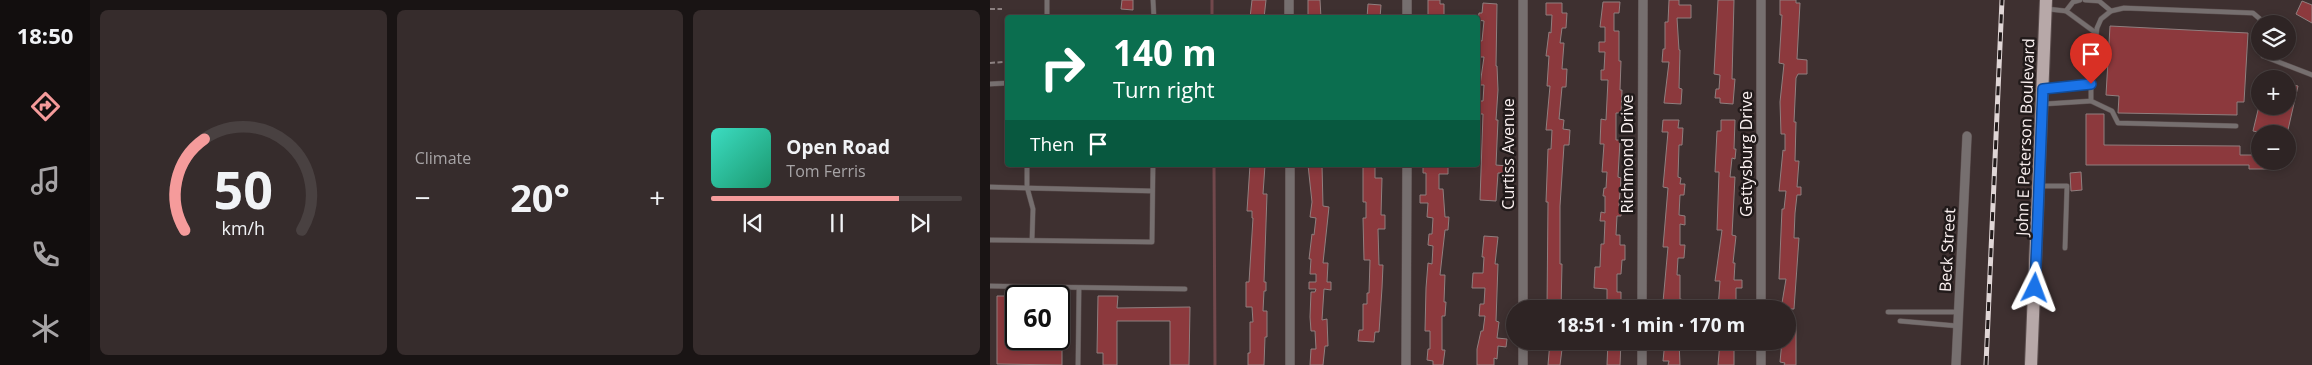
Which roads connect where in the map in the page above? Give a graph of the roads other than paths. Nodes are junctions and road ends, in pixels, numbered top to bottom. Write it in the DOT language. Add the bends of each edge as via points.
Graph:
graph roads {
  1 [pos="1047,0"];
  2 [pos="1154,0"];
  3 [pos="1289,0"];
  4 [pos="1407,0"];
  5 [pos="1523,0"];
  6 [pos="1643,0"];
  7 [pos="1761,0"];
  8 [pos="2080,0"];
  9 [pos="2085,0"];
  10 [pos="2046,4"];
  11 [pos="2066,11"];
  12 [pos="2110,11"];
  13 [pos="1047,15"];
  14 [pos="1154,15"];
  15 [pos="1289,15"];
  16 [pos="1407,15"];
  17 [pos="2255,15"];
  18 [pos="2096,33"];
  19 [pos="2273,60"];
  20 [pos="2312,75"];
  21 [pos="1005,83"];
  22 [pos="990,84"];
  23 [pos="2091,84"];
  24 [pos="2043,89"];
  25 [pos="2091,101"];
  26 [pos="2043,104"];
  27 [pos="2236,126"];
  28 [pos="1968,136"];
  29 [pos="1028,167"];
  30 [pos="1153,167"];
  31 [pos="1290,167"];
  32 [pos="1407,167"];
  33 [pos="2039,186"];
  34 [pos="990,187"];
  35 [pos="1027,187"];
  36 [pos="1152,191"];
  37 [pos="990,240"];
  38 [pos="1032,240"];
  39 [pos="2065,248"];
  40 [pos="990,286"];
  41 [pos="1079,288"];
  42 [pos="1184,288"];
  43 [pos="1523,300"];
  44 [pos="1642,300"];
  45 [pos="1761,300"];
  46 [pos="1888,312"];
  47 [pos="1959,312"];
  48 [pos="1900,321"];
  49 [pos="1958,326"];
  50 [pos="1523,350"];
  51 [pos="1642,350"];
  52 [pos="1761,350"];
  53 [pos="1078,365"];
  54 [pos="1290,365"];
  55 [pos="1406,365"];
  56 [pos="1523,365"];
  57 [pos="1642,365"];
  58 [pos="1762,365"];
  59 [pos="1956,365"];
  60 [pos="2031,365"];
  1 -- 13 [label="lane"];
  2 -- 14 [label="lane"];
  3 -- 15 [label="street"];
  4 -- 16 [label="street"];
  5 -- 43 [label="street, Curtiss Avenue"];
  6 -- 44 [label="street, Richmond Drive"];
  7 -- 45 [label="street, Gettysburg Drive"];
  8 -- 11 [label="lane"];
  9 -- 12 [label="lane" via="2099,1"];
  10 -- 11 [label="lane"];
  10 -- 24 [label="main road, John E Peterson Boulevard"];
  11 -- 18 [label="lane"];
  12 -- 17 [label="lane" via="2124,8"];
  12 -- 18 [label="lane" via="2101,19"];
  18 -- 23 [label="lane"];
  19 -- 20 [label="lane"];
  21 -- 22 [label="lane"];
  23 -- 24 [label="lane"];
  23 -- 25 [label="lane"];
  24 -- 26 [label="main road, John E Peterson Boulevard"];
  25 -- 26 [label="lane"];
  25 -- 27 [label="lane" via="2112,111 2118,123"];
  26 -- 33 [label="main road, John E Peterson Boulevard"];
  28 -- 47 [label="street, Beck Street"];
  29 -- 35 [label="lane"];
  30 -- 36 [label="lane"];
  31 -- 54 [label="street"];
  32 -- 55 [label="street"];
  33 -- 39 [label="lane" via="2067,186"];
  33 -- 60 [label="main road, John E Peterson Boulevard"];
  34 -- 35 [label="lane"];
  35 -- 36 [label="lane"];
  35 -- 38 [label="lane" via="1034,209"];
  36 -- 38 [label="lane" via="1152,242"];
  37 -- 38 [label="lane"];
  40 -- 41 [label="lane"];
  41 -- 42 [label="lane"];
  41 -- 53 [label="lane"];
  46 -- 47 [label="lane"];
  47 -- 49 [label="street, Beck Street"];
  48 -- 49 [label="lane"];
  49 -- 59 [label="street, Beck Street"];
  50 -- 56 [label="street"];
  51 -- 57 [label="street"];
  52 -- 58 [label="street"];
}
